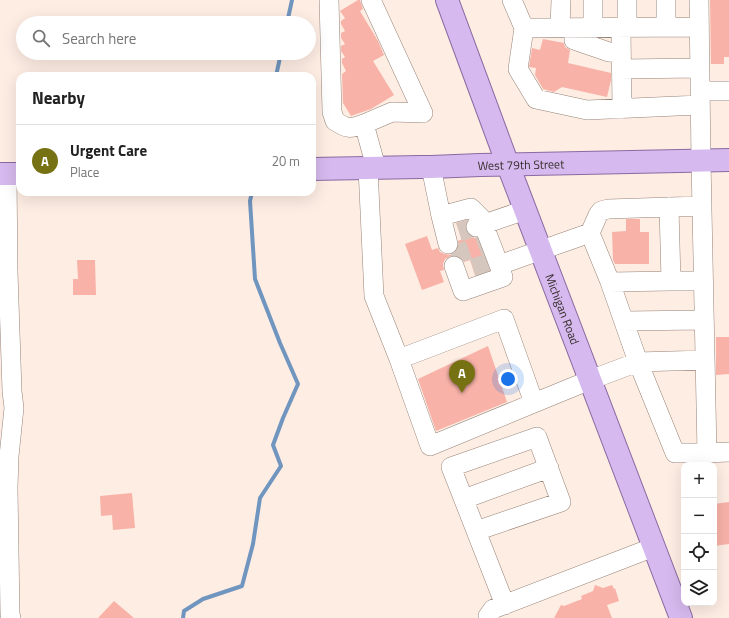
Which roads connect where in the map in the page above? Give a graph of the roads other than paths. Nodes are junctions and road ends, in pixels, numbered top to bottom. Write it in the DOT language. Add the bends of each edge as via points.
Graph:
graph roads {
  1 [pos="329,0"];
  2 [pos="371,0"];
  3 [pos="447,0"];
  4 [pos="560,0"];
  5 [pos="593,0"];
  6 [pos="627,0"];
  7 [pos="666,0"];
  8 [pos="699,0"];
  9 [pos="515,3"];
  10 [pos="666,27"];
  11 [pos="699,27"];
  12 [pos="524,28"];
  13 [pos="567,28"];
  14 [pos="593,28"];
  15 [pos="624,28"];
  16 [pos="621,61"];
  17 [pos="699,68"];
  18 [pos="729,91"];
  19 [pos="700,98"];
  20 [pos="622,109"];
  21 [pos="364,124"];
  22 [pos="729,160"];
  23 [pos="701,161"];
  24 [pos="508,165"];
  25 [pos="431,167"];
  26 [pos="372,168"];
  27 [pos="316,169"];
  28 [pos="9,174"];
  29 [pos="701,206"];
  30 [pos="669,207"];
  31 [pos="525,210"];
  32 [pos="441,216"];
  33 [pos="462,233"];
  34 [pos="590,233"];
  35 [pos="540,250"];
  36 [pos="671,281"];
  37 [pos="703,281"];
  38 [pos="610,282"];
  39 [pos="704,320"];
  40 [pos="624,321"];
  41 [pos="399,359"];
  42 [pos="705,360"];
  43 [pos="638,362"];
  44 [pos="590,380"];
  45 [pos="534,403"];
  46 [pos="729,452"];
  47 [pos="707,453"];
  48 [pos="549,468"];
  49 [pos="464,499"];
  50 [pos="476,531"];
  51 [pos="654,547"];
  52 [pos="506,605"];
  53 [pos="489,617"];
  54 [pos="12,618"];
  55 [pos="681,618"];
  1 -- 21 [label="lane" via="332,112 335,121 342,126 353,128"];
  2 -- 21 [label="lane" via="423,112 392,112"];
  3 -- 24 [label="main road, Michigan Road"];
  4 -- 13 [label="lane"];
  5 -- 14 [label="lane"];
  6 -- 15 [label="lane"];
  7 -- 10 [label="lane"];
  8 -- 11 [label="lane"];
  9 -- 12 [label="lane"];
  10 -- 11 [label="lane"];
  10 -- 15 [label="lane"];
  11 -- 17 [label="lane"];
  12 -- 13 [label="lane"];
  12 -- 20 [label="lane" via="518,69 536,99 587,110"];
  13 -- 14 [label="lane"];
  13 -- 16 [label="lane" via="574,40 609,52"];
  14 -- 15 [label="lane"];
  15 -- 16 [label="lane"];
  16 -- 17 [label="lane"];
  16 -- 20 [label="lane"];
  17 -- 19 [label="lane"];
  18 -- 19 [label="lane"];
  19 -- 20 [label="lane"];
  19 -- 23 [label="lane"];
  21 -- 26 [label="lane"];
  22 -- 23 [label="main road, West 79th Street"];
  23 -- 24 [label="main road, West 79th Street"];
  23 -- 29 [label="lane"];
  24 -- 25 [label="main road, West 79th Street"];
  24 -- 31 [label="main road, Michigan Road"];
  25 -- 26 [label="main road, West 79th Street"];
  25 -- 32 [label="lane"];
  26 -- 27 [label="main road, West 79th Street"];
  26 -- 41 [label="lane" via="374,296"];
  28 -- 54 [label="lane" via="8,272 14,408 8,488"];
  29 -- 30 [label="lane"];
  29 -- 37 [label="lane"];
  30 -- 34 [label="lane" via="608,209 598,215"];
  30 -- 36 [label="lane"];
  31 -- 33 [label="lane"];
  31 -- 35 [label="main road, Michigan Road"];
  32 -- 33 [label="lane"];
  32 -- 33 [label="lane" via="471,208 481,218"];
  33 -- 35 [label="lane" via="486,244 478,266"];
  34 -- 35 [label="lane"];
  34 -- 38 [label="lane"];
  35 -- 44 [label="main road, Michigan Road"];
  36 -- 37 [label="lane"];
  36 -- 38 [label="lane"];
  37 -- 39 [label="lane"];
  38 -- 40 [label="lane"];
  39 -- 40 [label="lane"];
  39 -- 42 [label="lane"];
  40 -- 43 [label="lane"];
  41 -- 45 [label="lane" via="504,318"];
  41 -- 45 [label="lane" via="430,446"];
  42 -- 43 [label="lane"];
  42 -- 47 [label="lane"];
  43 -- 44 [label="lane"];
  43 -- 47 [label="lane" via="675,453"];
  44 -- 45 [label="lane"];
  44 -- 51 [label="main road, Michigan Road"];
  46 -- 47 [label="lane"];
  48 -- 49 [label="lane"];
  48 -- 49 [label="lane" via="537,437 451,467"];
  48 -- 50 [label="lane" via="561,502"];
  49 -- 50 [label="lane"];
  50 -- 52 [label="lane"];
  51 -- 52 [label="lane"];
  51 -- 55 [label="main road, Michigan Road"];
  52 -- 53 [label="lane" via="493,609"];
}
